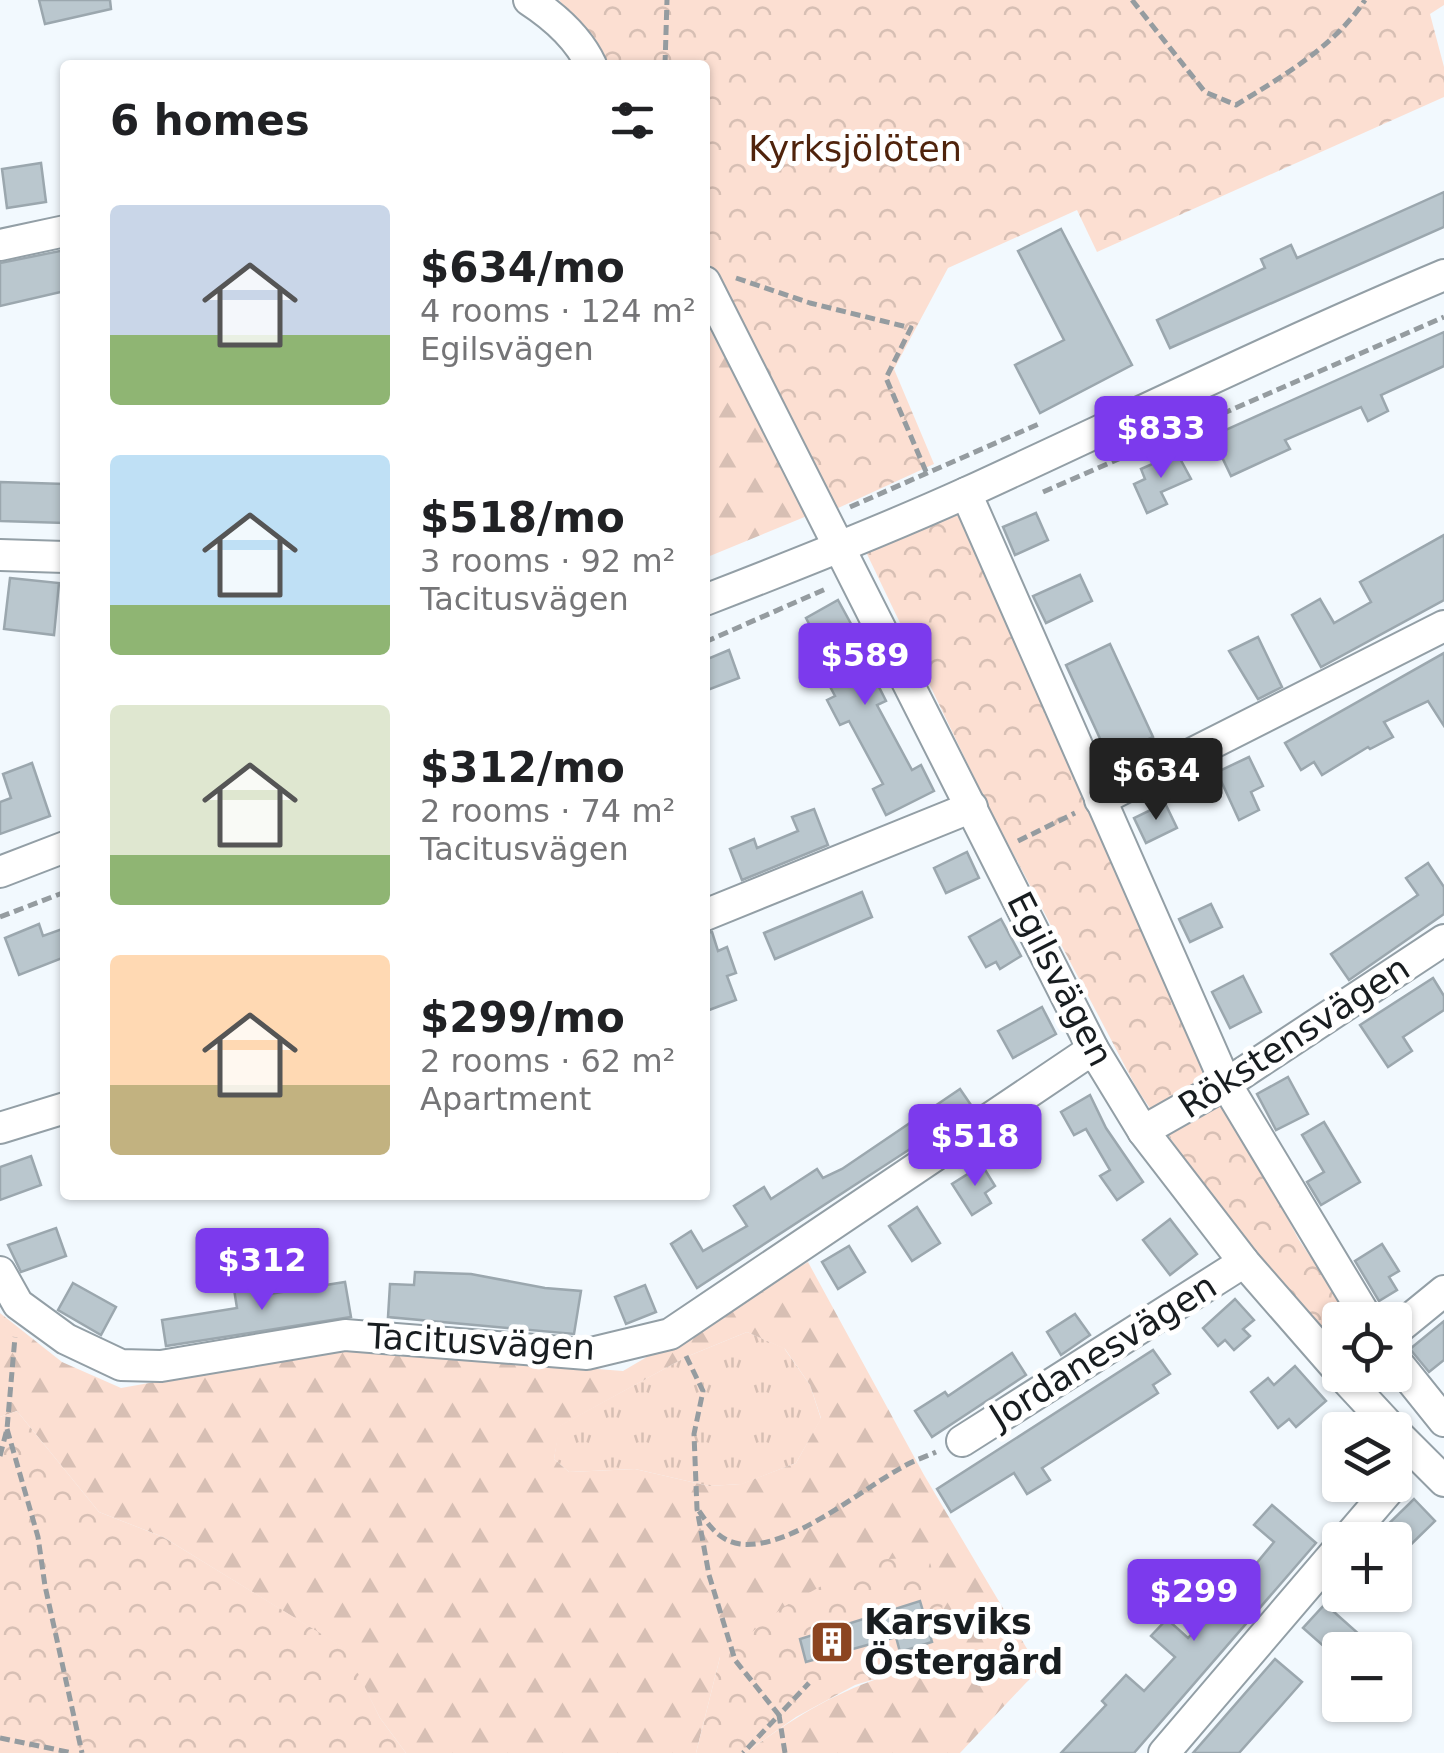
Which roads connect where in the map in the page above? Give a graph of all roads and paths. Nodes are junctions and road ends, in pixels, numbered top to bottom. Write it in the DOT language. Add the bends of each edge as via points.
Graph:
graph roads {
  1 [pos="530,0"];
  2 [pos="667,0"];
  3 [pos="1132,0"];
  4 [pos="1365,0"];
  5 [pos="589,60"];
  6 [pos="665,60"];
  7 [pos="60,232"];
  8 [pos="0,244"];
  9 [pos="1444,276"];
  10 [pos="720,280"];
  11 [pos="1444,318"];
  12 [pos="926,474"];
  13 [pos="966,493"];
  14 [pos="1029,498"];
  15 [pos="842,547"];
  16 [pos="0,555"];
  17 [pos="60,557"];
  18 [pos="856,575"];
  19 [pos="710,598"];
  20 [pos="1444,626"];
  21 [pos="710,640"];
  22 [pos="1100,800"];
  23 [pos="972,807"];
  24 [pos="60,849"];
  25 [pos="996,852"];
  26 [pos="0,872"];
  27 [pos="60,894"];
  28 [pos="710,913"];
  29 [pos="0,917"];
  30 [pos="1444,940"];
  31 [pos="1093,1049"];
  32 [pos="1226,1084"];
  33 [pos="60,1110"];
  34 [pos="0,1128"];
  35 [pos="1143,1132"];
  36 [pos="1244,1262"];
  37 [pos="0,1272"];
  38 [pos="1444,1291"];
  39 [pos="1357,1302"];
  40 [pos="18,1304"];
  41 [pos="1412,1317"];
  42 [pos="670,1334"];
  43 [pos="1322,1352"];
  44 [pos="1412,1381"];
  45 [pos="1358,1392"];
  46 [pos="1376,1412"];
  47 [pos="1444,1421"];
  48 [pos="7,1429"];
  49 [pos="962,1441"];
  50 [pos="1412,1451"];
  51 [pos="0,1456"];
  52 [pos="1417,1456"];
  53 [pos="1412,1462"];
  54 [pos="1444,1481"];
  55 [pos="1379,1502"];
  56 [pos="698,1509"];
  57 [pos="1361,1522"];
  58 [pos="1322,1568"];
  59 [pos="809,1683"];
  60 [pos="779,1715"];
  61 [pos="0,1738"];
  62 [pos="73,1753"];
  63 [pos="82,1753"];
  64 [pos="743,1753"];
  65 [pos="785,1753"];
  66 [pos="1164,1753"];
  1 -- 5 [label="street" via="552,15"];
  2 -- 6 [label="path"];
  3 -- 4 [label="path" via="1205,92 1236,105 1290,72 1350,22"];
  7 -- 8 [label="street"];
  9 -- 13 [label="street" via="1174,393"];
  10 -- 12 [label="path" via="911,328 886,378"];
  10 -- 15 [label="street, Egilsvägen"];
  11 -- 14 [label="path"];
  13 -- 15 [label="street"];
  13 -- 22 [label="street"];
  15 -- 18 [label="street, Egilsvägen"];
  15 -- 19 [label="street"];
  16 -- 17 [label="street"];
  18 -- 21 [label="path"];
  18 -- 23 [label="street, Egilsvägen"];
  20 -- 22 [label="street"];
  22 -- 25 [label="path"];
  22 -- 32 [label="street"];
  23 -- 25 [label="street, Egilsvägen"];
  23 -- 28 [label="street"];
  24 -- 26 [label="street"];
  25 -- 31 [label="street, Egilsvägen"];
  27 -- 29 [label="path"];
  30 -- 32 [label="street, Rökstensvägen"];
  31 -- 35 [label="street, Egilsvägen"];
  31 -- 42 [label="street, Tacitusvägen"];
  32 -- 35 [label="street, Rökstensvägen"];
  32 -- 39 [label="street"];
  33 -- 34 [label="street"];
  35 -- 36 [label="street, Egilsvägen"];
  36 -- 43 [label="street, Egilsvägen"];
  36 -- 49 [label="street, Jordanesvägen"];
  37 -- 40 [label="street, Tacitusvägen"];
  38 -- 41 [label="street"];
  40 -- 42 [label="street, Tacitusvägen" via="66,1339 121,1365 160,1366 345,1336 587,1354"];
  40 -- 48 [label="path"];
  42 -- 56 [label="path" via="703,1391 694,1434"];
  44 -- 47 [label="street"];
  45 -- 46 [label="street, Egilsvägen"];
  48 -- 51 [label="path"];
  48 -- 63 [label="path" via="38,1537"];
  49 -- 56 [label="path" via="770,1541 740,1544 716,1534"];
  50 -- 52 [label="street, Egilsvägen"];
  52 -- 53 [label="street"];
  52 -- 54 [label="street, Egilsvägen"];
  55 -- 57 [label="street"];
  56 -- 60 [label="path" via="709,1575 735,1660"];
  58 -- 66 [label="street"];
  59 -- 60 [label="path"];
  60 -- 64 [label="path"];
  60 -- 65 [label="path"];
  61 -- 62 [label="path"];
}
